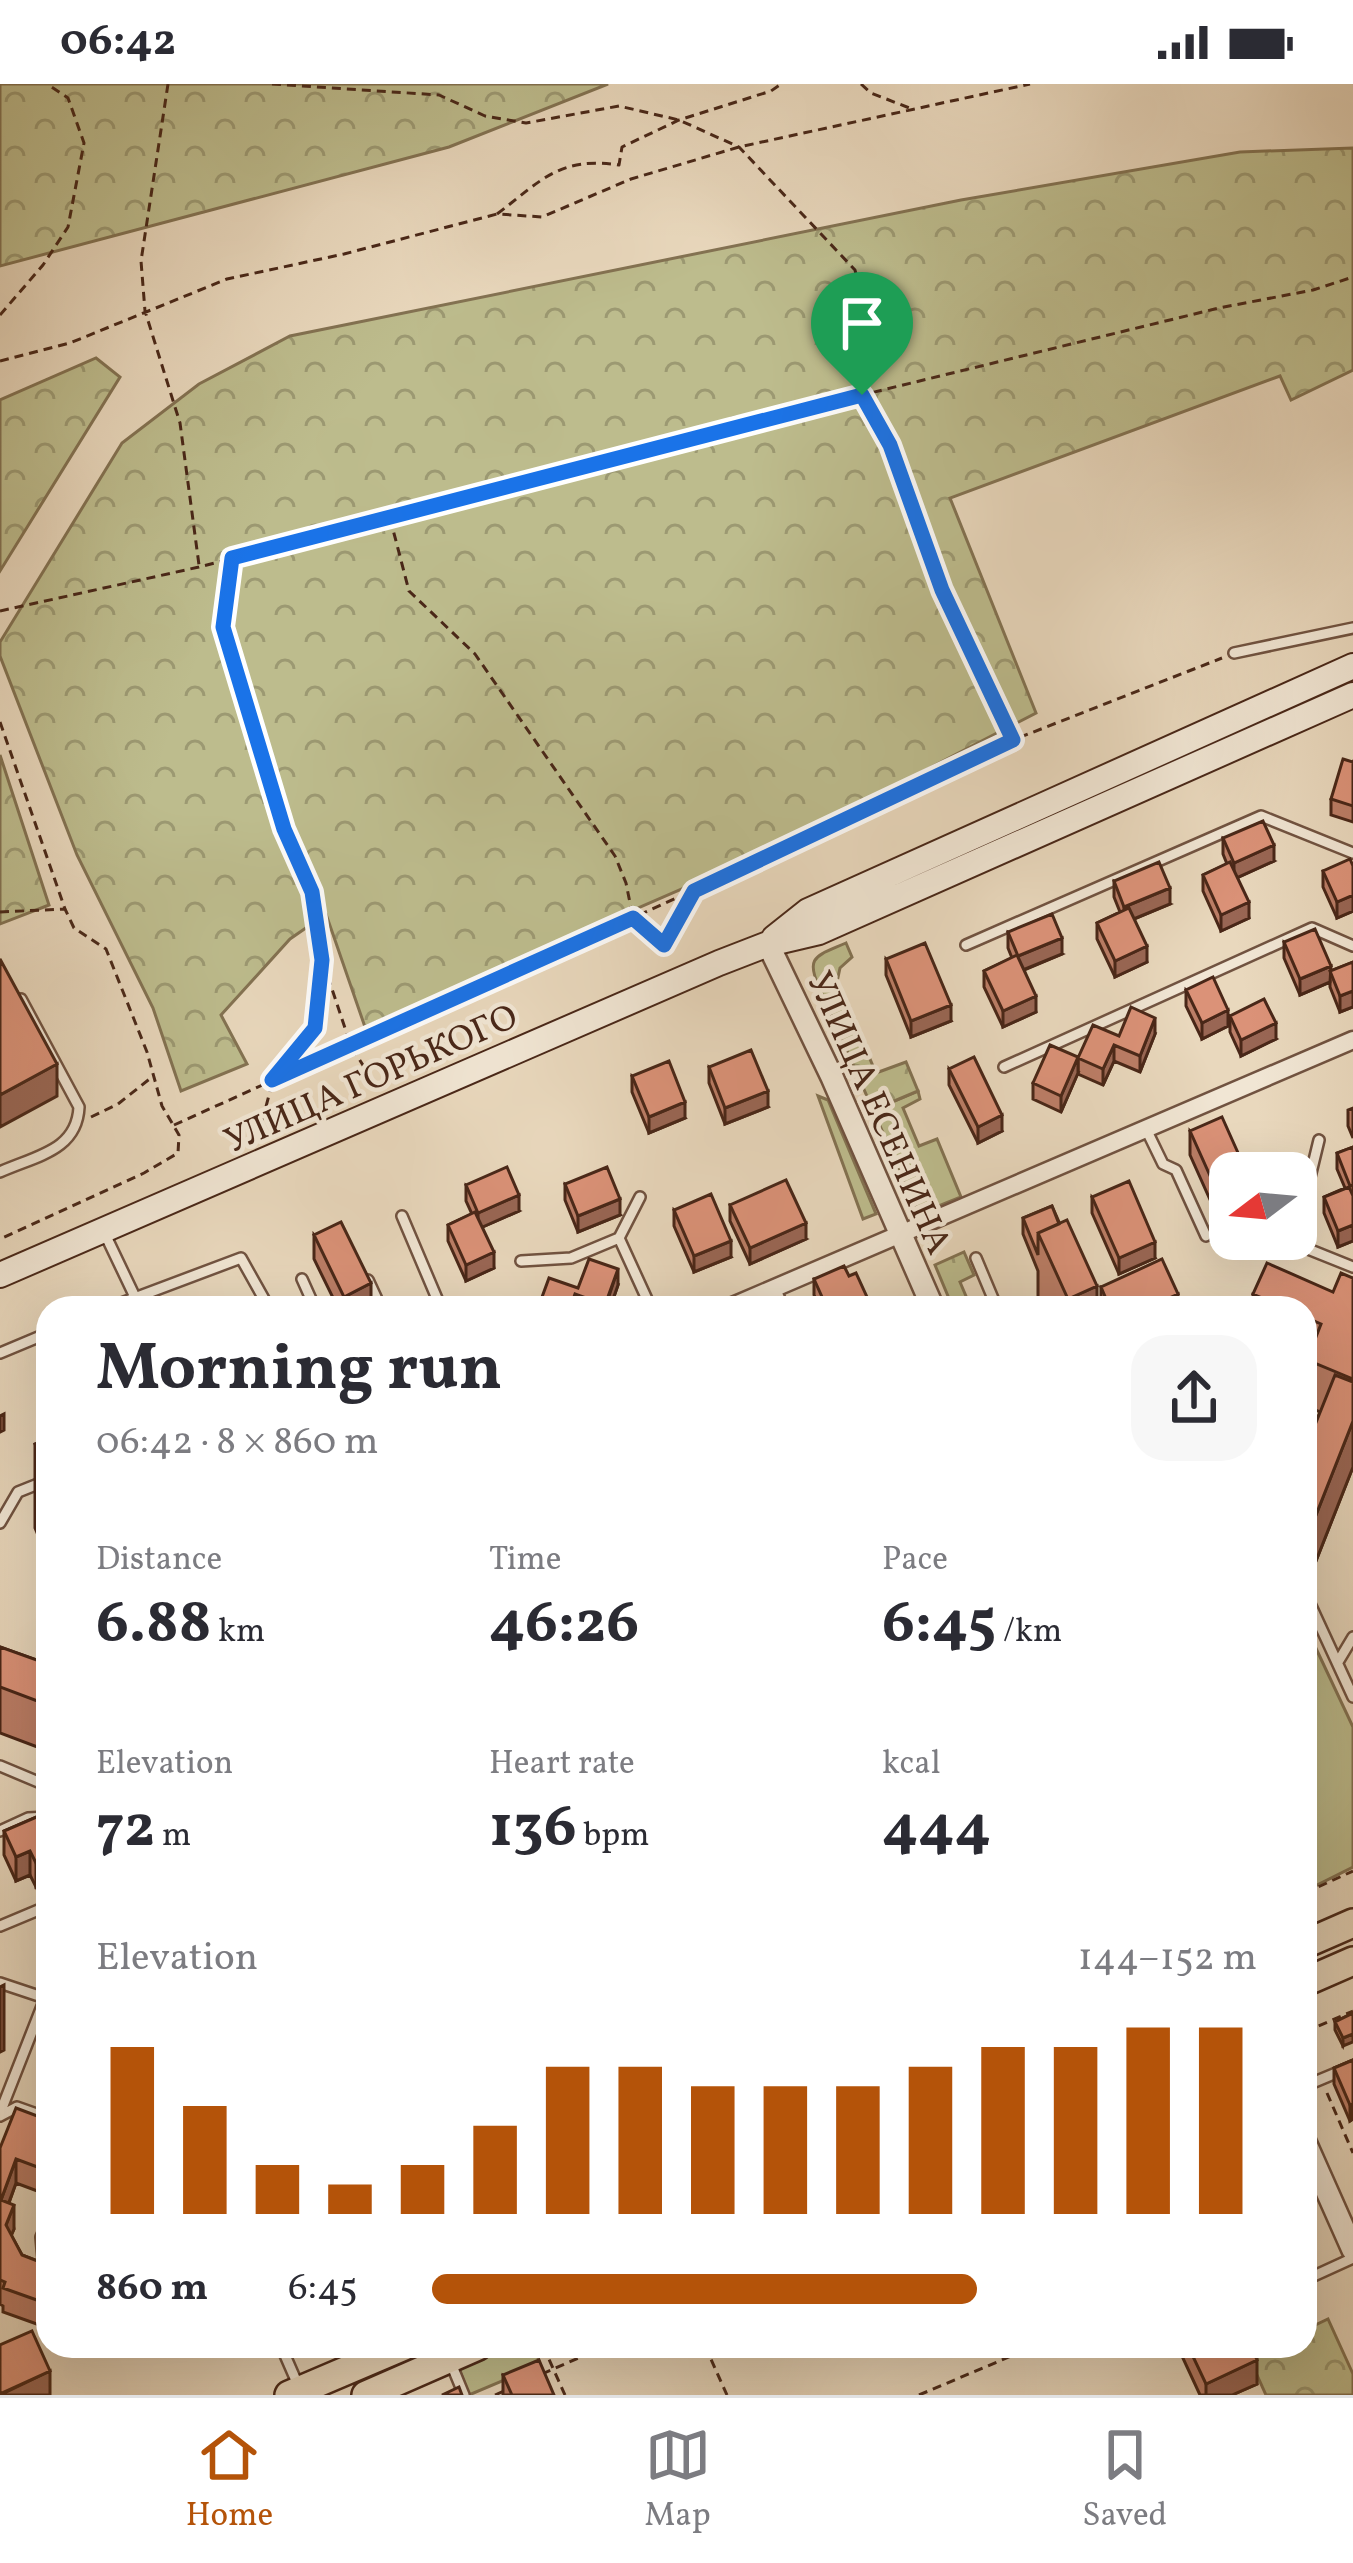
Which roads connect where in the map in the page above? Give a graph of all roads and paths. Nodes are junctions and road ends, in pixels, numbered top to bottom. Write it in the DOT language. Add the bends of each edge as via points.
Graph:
graph roads {
  1 [pos="47,84"];
  2 [pos="168,84"];
  3 [pos="272,84"];
  4 [pos="782,84"];
  5 [pos="861,84"];
  6 [pos="1030,84"];
  7 [pos="913,110"];
  8 [pos="679,120"];
  9 [pos="739,147"];
  10 [pos="497,214"];
  11 [pos="1353,277"];
  12 [pos="146,314"];
  13 [pos="0,315"];
  14 [pos="0,361"];
  15 [pos="862,395"];
  16 [pos="390,516"];
  17 [pos="232,558"];
  18 [pos="199,567"];
  19 [pos="0,611"];
  20 [pos="1353,628"];
  21 [pos="1234,653"];
  22 [pos="1353,666"];
  23 [pos="1353,695"];
  24 [pos="0,722"];
  25 [pos="1013,740"];
  26 [pos="1353,853"];
  27 [pos="694,891"];
  28 [pos="65,909"];
  29 [pos="0,912"];
  30 [pos="633,918"];
  31 [pos="768,944"];
  32 [pos="966,945"];
  33 [pos="1353,946"];
  34 [pos="322,960"];
  35 [pos="11,986"];
  36 [pos="1353,1040"];
  37 [pos="351,1046"];
  38 [pos="1004,1067"];
  39 [pos="154,1076"];
  40 [pos="272,1080"];
  41 [pos="376,1086"];
  42 [pos="78,1123"];
  43 [pos="174,1125"];
  44 [pos="1146,1129"];
  45 [pos="258,1137"];
  46 [pos="1318,1140"];
  47 [pos="0,1172"];
  48 [pos="640,1197"];
  49 [pos="402,1216"];
  50 [pos="104,1232"];
  51 [pos="901,1234"];
  52 [pos="1206,1236"];
  53 [pos="619,1238"];
  54 [pos="0,1239"];
  55 [pos="976,1258"];
  56 [pos="521,1261"];
  57 [pos="1353,1267"];
  58 [pos="363,1270"];
  59 [pos="0,1275"];
  60 [pos="302,1279"];
  61 [pos="775,1288"];
  62 [pos="135,1296"];
  63 [pos="138,1296"];
  64 [pos="262,1296"];
  65 [pos="310,1296"];
  66 [pos="375,1296"];
  67 [pos="436,1296"];
  68 [pos="646,1296"];
  69 [pos="756,1296"];
  70 [pos="779,1296"];
  71 [pos="928,1296"];
  72 [pos="993,1296"];
  73 [pos="36,1338"];
  74 [pos="0,1353"];
  75 [pos="36,1485"];
  76 [pos="0,1523"];
  77 [pos="1317,1618"];
  78 [pos="1353,1637"];
  79 [pos="1338,1662"];
  80 [pos="1353,1696"];
  81 [pos="0,1766"];
  82 [pos="36,1781"];
  83 [pos="36,1818"];
  84 [pos="0,1831"];
  85 [pos="1353,1871"];
  86 [pos="1317,1888"];
  87 [pos="36,1911"];
  88 [pos="1353,1923"];
  89 [pos="0,1926"];
  90 [pos="1317,1939"];
  91 [pos="1353,1961"];
  92 [pos="1317,1977"];
  93 [pos="0,1983"];
  94 [pos="36,1991"];
  95 [pos="1353,2009"];
  96 [pos="36,2022"];
  97 [pos="1317,2027"];
  98 [pos="1353,2066"];
  99 [pos="1317,2070"];
  100 [pos="1321,2079"];
  101 [pos="1317,2081"];
  102 [pos="0,2114"];
  103 [pos="36,2114"];
  104 [pos="1353,2153"];
  105 [pos="1317,2182"];
  106 [pos="1353,2254"];
  107 [pos="1317,2274"];
  108 [pos="284,2358"];
  109 [pos="375,2358"];
  110 [pos="548,2358"];
  111 [pos="578,2358"];
  112 [pos="710,2358"];
  113 [pos="1007,2358"];
  114 [pos="449,2359"];
  115 [pos="553,2369"];
  116 [pos="534,2378"];
  117 [pos="514,2386"];
  118 [pos="294,2392"];
  119 [pos="459,2393"];
  120 [pos="366,2395"];
  121 [pos="495,2395"];
  122 [pos="565,2395"];
  123 [pos="727,2395"];
  124 [pos="919,2395"];
  1 -- 13 [label="path" via="68,98 84,142 68,227"];
  2 -- 12 [label="path" via="140,261"];
  3 -- 8 [label="path" via="439,95 526,123 619,106"];
  4 -- 8 [label="path"];
  5 -- 7 [label="path"];
  6 -- 7 [label="path"];
  7 -- 9 [label="path"];
  8 -- 9 [label="path"];
  8 -- 10 [label="path" via="622,147 619,165 559,167"];
  9 -- 10 [label="path" via="631,179 542,217"];
  9 -- 15 [label="path" via="855,270 866,314 855,367"];
  10 -- 12 [label="path" via="227,280"];
  11 -- 15 [label="path"];
  12 -- 14 [label="path"];
  12 -- 18 [label="path" via="180,423"];
  15 -- 16 [label="path"];
  15 -- 25 [label="path"];
  16 -- 17 [label="path"];
  16 -- 30 [label="path" via="409,591 475,654 615,856"];
  17 -- 18 [label="path"];
  17 -- 34 [label="path" via="223,627 284,829 312,892"];
  18 -- 19 [label="path"];
  20 -- 21 [label="lane"];
  21 -- 25 [label="path"];
  22 -- 31 [label="main road, УЛИЦА ГОРЬКОГО" via="808,910"];
  23 -- 31 [label="main road, УЛИЦА ГОРЬКОГО" via="819,932"];
  24 -- 28 [label="path"];
  25 -- 27 [label="path"];
  26 -- 32 [label="lane" via="1262,817"];
  27 -- 30 [label="path"];
  27 -- 30 [label="path" via="664,945"];
  28 -- 29 [label="path"];
  28 -- 39 [label="path" via="74,928 106,949"];
  30 -- 37 [label="path"];
  31 -- 50 [label="main road, УЛИЦА ГОРЬКОГО"];
  31 -- 51 [label="street, УЛИЦА ЕСЕНИНА"];
  33 -- 38 [label="lane" via="1312,928"];
  34 -- 37 [label="path"];
  34 -- 40 [label="path" via="315,1028"];
  35 -- 42 [label="lane" via="79,1107"];
  36 -- 44 [label="street"];
  37 -- 40 [label="path"];
  37 -- 41 [label="path"];
  39 -- 42 [label="path"];
  39 -- 43 [label="path"];
  40 -- 43 [label="path"];
  40 -- 45 [label="path"];
  42 -- 47 [label="lane" via="63,1144"];
  43 -- 54 [label="path" via="178,1153"];
  44 -- 51 [label="street"];
  44 -- 52 [label="lane" via="1162,1164 1176,1170"];
  46 -- 57 [label="lane" via="1300,1218 1308,1249"];
  48 -- 53 [label="lane"];
  49 -- 67 [label="lane"];
  50 -- 59 [label="main road, УЛИЦА ГОРЬКОГО"];
  50 -- 62 [label="lane"];
  51 -- 61 [label="street"];
  51 -- 71 [label="street, УЛИЦА ЕСЕНИНА"];
  53 -- 56 [label="lane" via="571,1258"];
  53 -- 68 [label="lane"];
  55 -- 72 [label="lane"];
  58 -- 66 [label="lane"];
  60 -- 65 [label="lane"];
  61 -- 69 [label="street"];
  61 -- 70 [label="lane"];
  63 -- 64 [label="lane" via="241,1258"];
  73 -- 74 [label="lane"];
  75 -- 76 [label="lane" via="18,1492"];
  77 -- 79 [label="lane"];
  78 -- 79 [label="lane"];
  79 -- 80 [label="lane"];
  81 -- 82 [label="lane"];
  83 -- 84 [label="lane"];
  85 -- 86 [label="path"];
  87 -- 89 [label="lane"];
  88 -- 90 [label="main road"];
  91 -- 92 [label="main road"];
  93 -- 94 [label="lane"];
  95 -- 97 [label="path"];
  96 -- 102 [label="lane"];
  98 -- 100 [label="lane"];
  99 -- 100 [label="path"];
  100 -- 101 [label="lane"];
  100 -- 104 [label="path"];
  102 -- 103 [label="lane" via="17,2108"];
  105 -- 106 [label="street"];
  106 -- 107 [label="lane"];
  108 -- 118 [label="lane"];
  109 -- 118 [label="main road"];
  110 -- 115 [label="path"];
  111 -- 115 [label="path"];
  112 -- 123 [label="path"];
  113 -- 124 [label="path"];
  114 -- 119 [label="lane"];
  114 -- 120 [label="main road"];
  115 -- 116 [label="path"];
  115 -- 122 [label="path"];
  117 -- 121 [label="path"];
}
